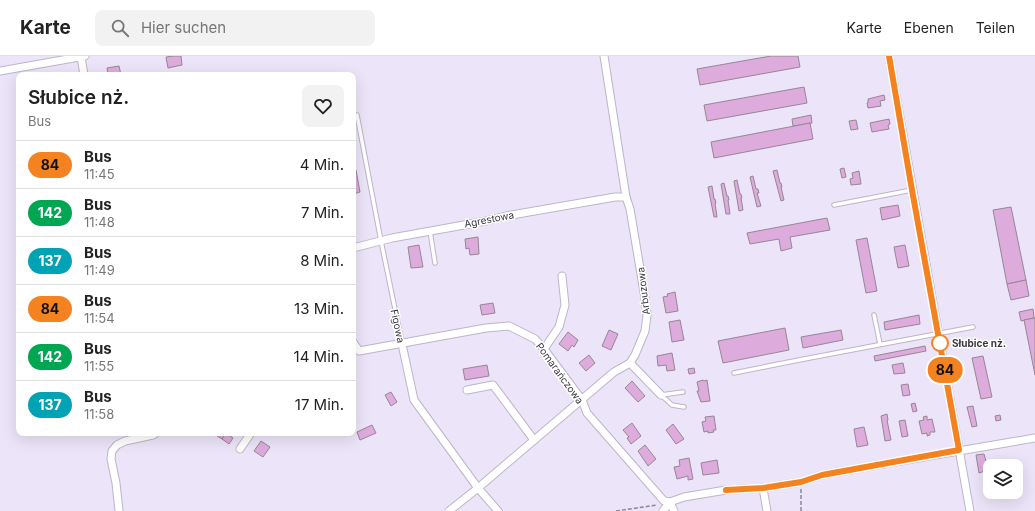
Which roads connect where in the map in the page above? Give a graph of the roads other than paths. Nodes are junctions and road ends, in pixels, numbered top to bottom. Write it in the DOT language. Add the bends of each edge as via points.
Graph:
graph roads {
  1 [pos="83,56"];
  2 [pos="604,56"];
  3 [pos="889,56"];
  4 [pos="0,71"];
  5 [pos="84,72"];
  6 [pos="356,115"];
  7 [pos="912,190"];
  8 [pos="626,196"];
  9 [pos="834,205"];
  10 [pos="430,231"];
  11 [pos="381,241"];
  12 [pos="356,247"];
  13 [pos="435,263"];
  14 [pos="562,276"];
  15 [pos="874,315"];
  16 [pos="973,327"];
  17 [pos="939,333"];
  18 [pos="402,344"];
  19 [pos="880,344"];
  20 [pos="356,346"];
  21 [pos="544,349"];
  22 [pos="630,363"];
  23 [pos="734,373"];
  24 [pos="467,390"];
  25 [pos="683,392"];
  26 [pos="661,395"];
  27 [pos="582,400"];
  28 [pos="684,407"];
  29 [pos="148,436"];
  30 [pos="249,436"];
  31 [pos="1035,438"];
  32 [pos="534,440"];
  33 [pos="240,449"];
  34 [pos="959,450"];
  35 [pos="478,488"];
  36 [pos="763,488"];
  37 [pos="667,501"];
  38 [pos="119,511"];
  39 [pos="448,511"];
  40 [pos="498,511"];
  41 [pos="663,511"];
  42 [pos="674,511"];
  43 [pos="767,511"];
  44 [pos="970,511"];
  1 -- 4 [label="street"];
  1 -- 5 [label="street"];
  2 -- 8 [label="street, Arbuzowa"];
  3 -- 7 [label="street"];
  6 -- 11 [label="lane, Figowa"];
  7 -- 9 [label="lane"];
  7 -- 17 [label="street"];
  8 -- 10 [label="street, Agrestowa"];
  8 -- 22 [label="street, Arbuzowa" via="647,315 645,332"];
  10 -- 11 [label="street, Agrestowa"];
  10 -- 13 [label="lane"];
  11 -- 12 [label="street, Agrestowa"];
  11 -- 18 [label="lane, Figowa"];
  14 -- 21 [label="street" via="565,305 559,327"];
  15 -- 19 [label="lane"];
  16 -- 17 [label="lane"];
  17 -- 19 [label="lane"];
  17 -- 34 [label="street"];
  18 -- 20 [label="street, Pomarańczowa" via="359,351"];
  18 -- 21 [label="street, Pomarańczowa" via="509,326 535,339"];
  18 -- 35 [label="street, Figowa" via="414,400"];
  19 -- 23 [label="lane"];
  21 -- 27 [label="street, Pomarańczowa"];
  22 -- 26 [label="street"];
  22 -- 27 [label="street" via="614,372"];
  24 -- 32 [label="street" via="493,385"];
  25 -- 26 [label="lane"];
  26 -- 28 [label="lane" via="672,405"];
  27 -- 32 [label="street"];
  27 -- 37 [label="street, Pomarańczowa" via="587,413"];
  29 -- 38 [label="street" via="125,441 112,451"];
  30 -- 33 [label="street"];
  31 -- 34 [label="street"];
  32 -- 35 [label="street"];
  34 -- 36 [label="street"];
  34 -- 44 [label="street"];
  35 -- 39 [label="street"];
  35 -- 40 [label="street, Figowa"];
  36 -- 37 [label="street" via="726,490"];
  36 -- 43 [label="street"];
  37 -- 41 [label="street"];
  37 -- 42 [label="street, Pomarańczowa"];
}
